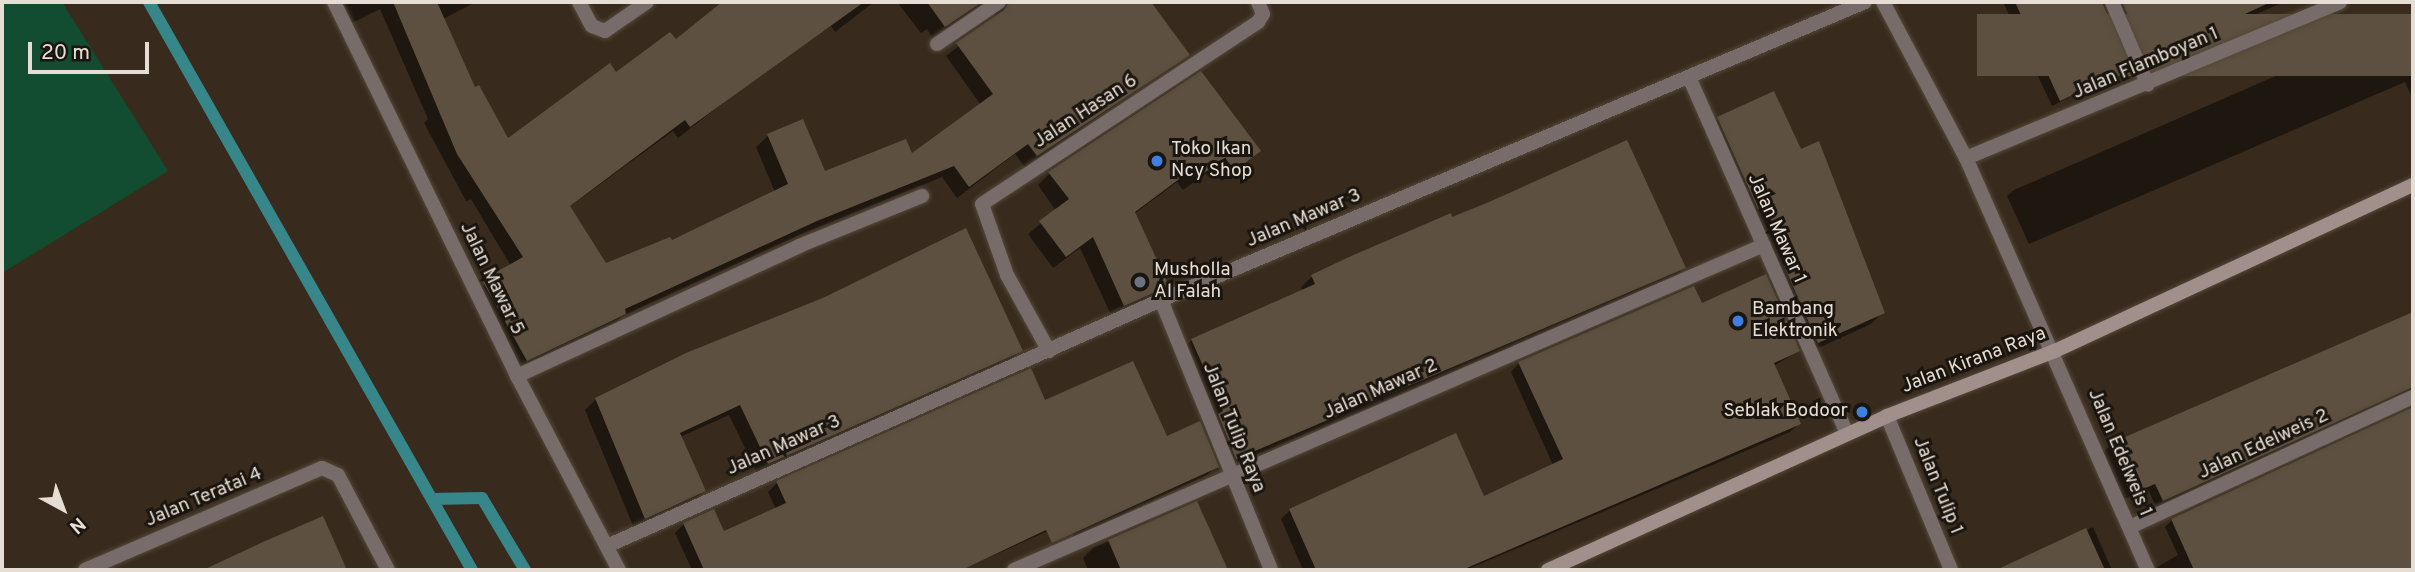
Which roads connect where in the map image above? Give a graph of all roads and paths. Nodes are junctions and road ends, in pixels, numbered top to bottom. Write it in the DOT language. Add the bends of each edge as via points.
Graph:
graph roads {
  1 [pos="334,2"];
  2 [pos="579,2"];
  3 [pos="647,2"];
  4 [pos="999,2"];
  5 [pos="1865,2"];
  6 [pos="1883,2"];
  7 [pos="2112,2"];
  8 [pos="2340,2"];
  9 [pos="1259,3"];
  10 [pos="2306,8"];
  11 [pos="937,44"];
  12 [pos="1689,77"];
  13 [pos="2148,85"];
  14 [pos="1966,158"];
  15 [pos="2413,186"];
  16 [pos="922,196"];
  17 [pos="1764,245"];
  18 [pos="1161,300"];
  19 [pos="1049,351"];
  20 [pos="2055,351"];
  21 [pos="517,376"];
  22 [pos="2413,397"];
  23 [pos="1888,416"];
  24 [pos="1847,433"];
  25 [pos="1232,476"];
  26 [pos="2130,527"];
  27 [pos="607,545"];
  28 [pos="85,570"];
  29 [pos="388,570"];
  30 [pos="619,570"];
  31 [pos="1014,570"];
  32 [pos="1271,570"];
  33 [pos="1548,570"];
  34 [pos="1951,570"];
  35 [pos="2148,570"];
  1 -- 21 [label="street, Jalan Mawar 5"];
  2 -- 3 [label="street" via="592,26 605,31"];
  4 -- 11 [label="street"];
  5 -- 12 [label="street, Jalan Mawar 3"];
  6 -- 14 [label="street, Jalan Edelweis 1"];
  7 -- 13 [label="street"];
  8 -- 10 [label="street, Jalan Flamboyan 1"];
  9 -- 19 [label="street, Jalan Hasan 6" via="1263,14 1258,22 982,204 1007,275"];
  10 -- 13 [label="street, Jalan Flamboyan 1"];
  12 -- 17 [label="street, Jalan Mawar 1"];
  12 -- 18 [label="street, Jalan Mawar 3"];
  13 -- 14 [label="street, Jalan Flamboyan 1"];
  14 -- 20 [label="street, Jalan Edelweis 1"];
  15 -- 20 [label="street, Jalan Kirana Raya"];
  16 -- 21 [label="street" via="799,246"];
  17 -- 24 [label="street, Jalan Mawar 1"];
  17 -- 25 [label="street, Jalan Mawar 2"];
  18 -- 19 [label="street, Jalan Mawar 3"];
  18 -- 25 [label="street, Jalan Tulip Raya"];
  19 -- 27 [label="street, Jalan Mawar 3"];
  20 -- 23 [label="street, Jalan Kirana Raya"];
  20 -- 26 [label="street, Jalan Edelweis 1"];
  21 -- 27 [label="street, Jalan Mawar 5"];
  22 -- 26 [label="street, Jalan Edelweis 2"];
  23 -- 24 [label="street, Jalan Kirana Raya"];
  23 -- 34 [label="street, Jalan Tulip 1"];
  24 -- 33 [label="street, Jalan Kirana Raya"];
  25 -- 31 [label="street, Jalan Mawar 2"];
  25 -- 32 [label="street, Jalan Tulip Raya"];
  26 -- 35 [label="street, Jalan Edelweis 1"];
  27 -- 30 [label="street, Jalan Mawar 5"];
  28 -- 29 [label="street, Jalan Teratai 4" via="322,468 338,475"];
}
